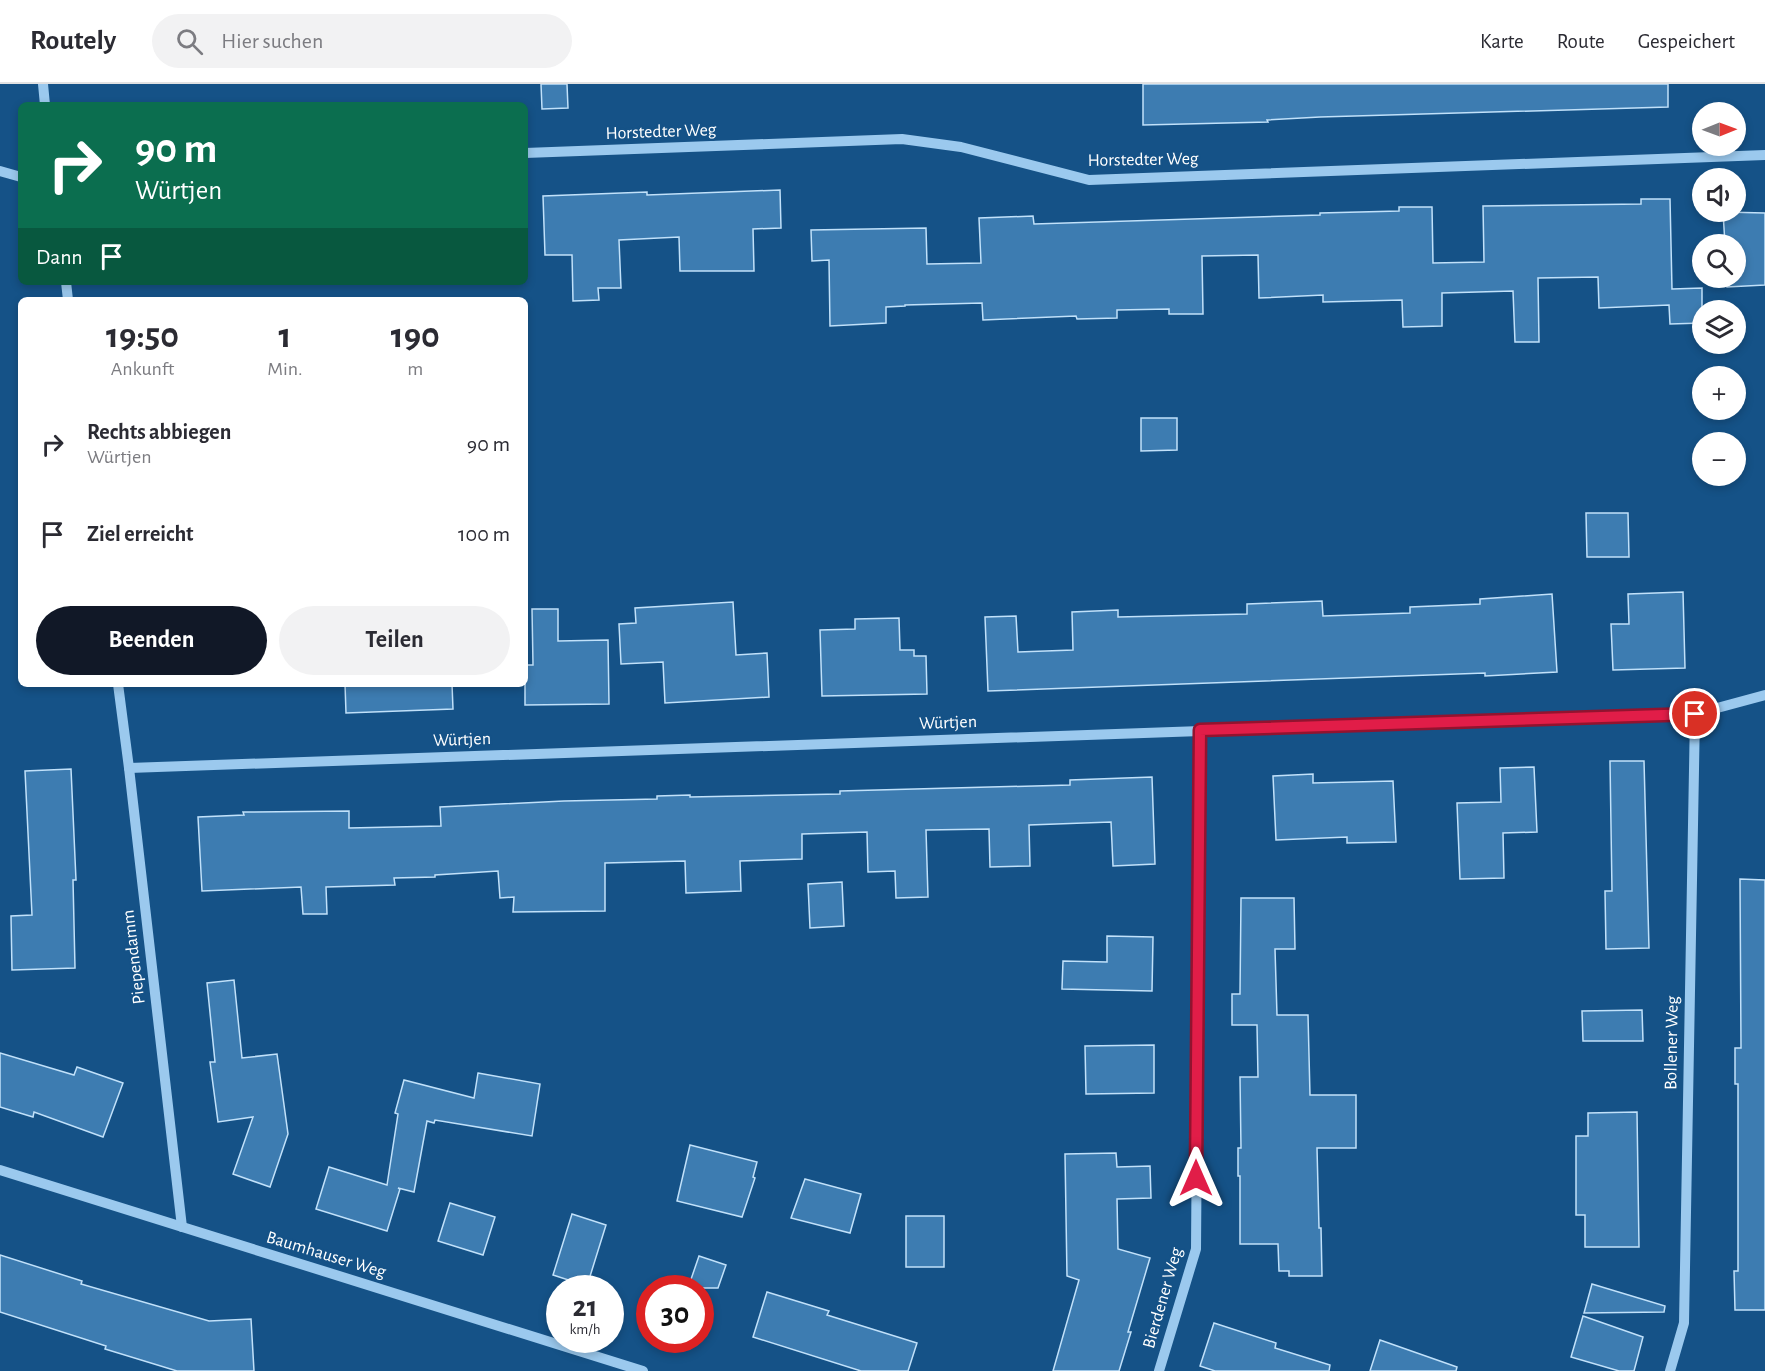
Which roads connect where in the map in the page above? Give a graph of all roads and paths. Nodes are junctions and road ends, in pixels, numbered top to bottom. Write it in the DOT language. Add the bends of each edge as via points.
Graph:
graph roads {
  1 [pos="43,84"];
  2 [pos="45,102"];
  3 [pos="528,153"];
  4 [pos="1765,155"];
  5 [pos="0,171"];
  6 [pos="18,176"];
  7 [pos="118,687"];
  8 [pos="1765,695"];
  9 [pos="1695,714"];
  10 [pos="1200,730"];
  11 [pos="129,768"];
  12 [pos="0,1170"];
  13 [pos="182,1227"];
  14 [pos="643,1371"];
  15 [pos="1159,1371"];
  16 [pos="1670,1371"];
  1 -- 2 [label="street"];
  3 -- 4 [label="street, Horstedter Weg" via="902,139 961,147 1089,180"];
  5 -- 6 [label="street"];
  7 -- 11 [label="street, Piependamm"];
  8 -- 9 [label="street, Würtjen"];
  9 -- 10 [label="street, Würtjen"];
  9 -- 16 [label="street, Bollener Weg" via="1684,1323"];
  10 -- 11 [label="street, Würtjen"];
  10 -- 15 [label="street, Bierdener Weg" via="1196,1249"];
  11 -- 13 [label="street, Piependamm"];
  12 -- 13 [label="street, Baumhauser Weg"];
  13 -- 14 [label="street, Baumhauser Weg"];
}
